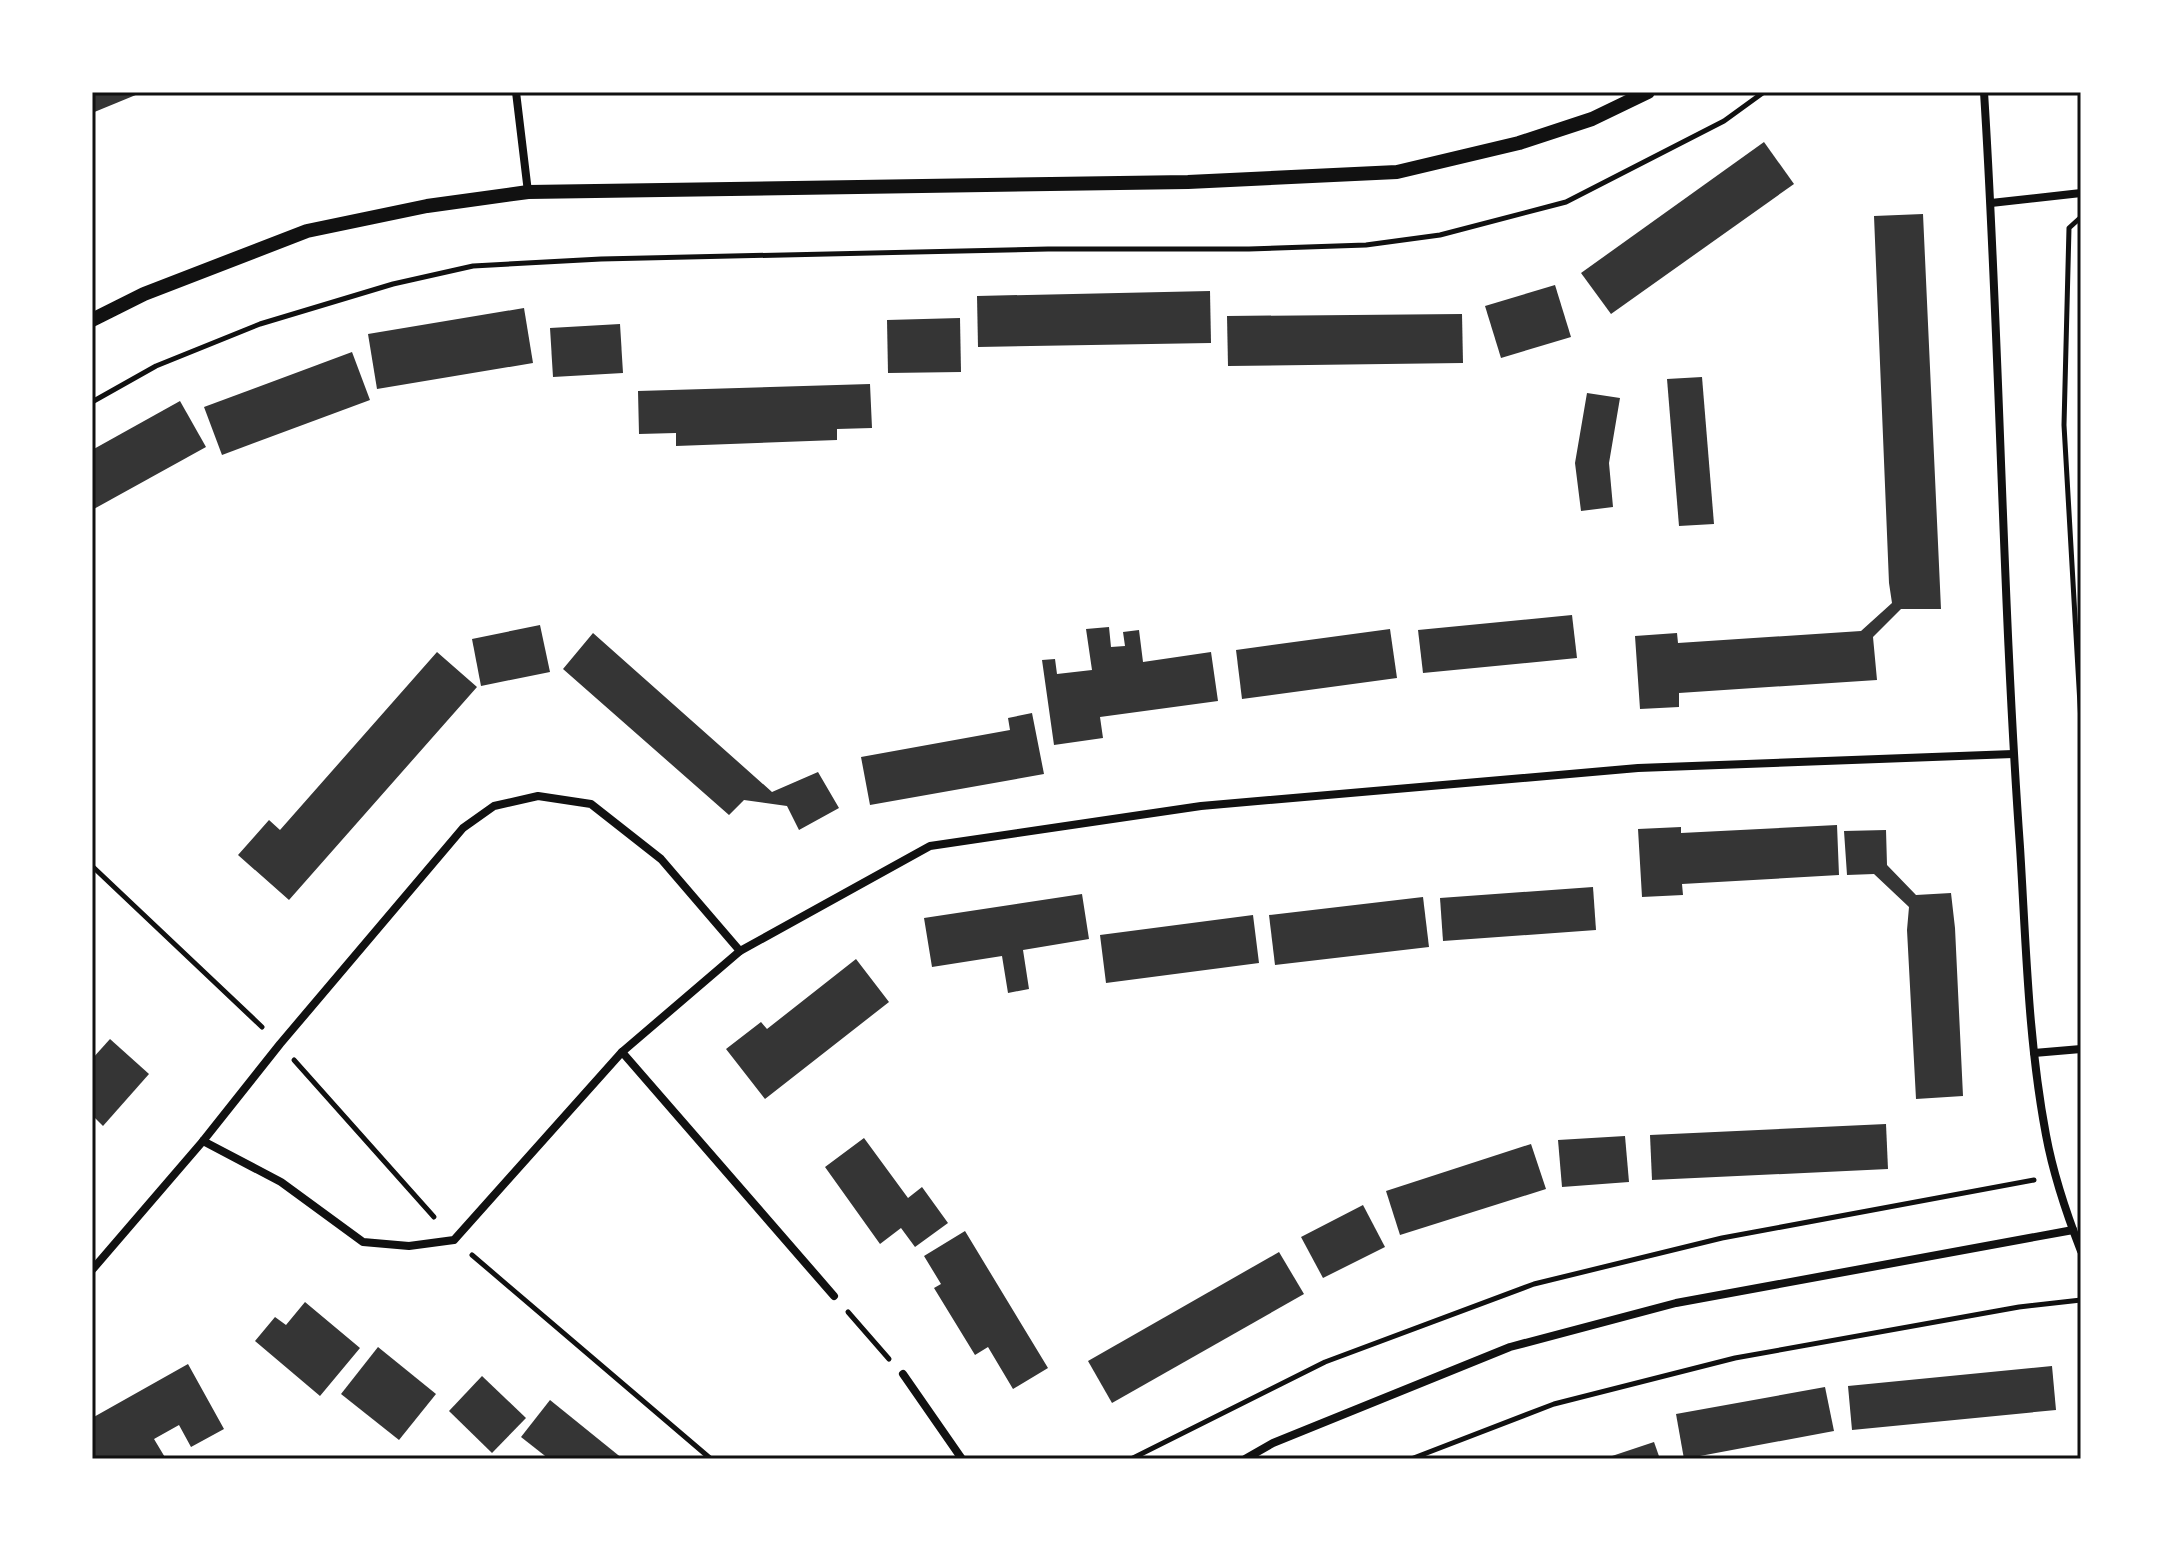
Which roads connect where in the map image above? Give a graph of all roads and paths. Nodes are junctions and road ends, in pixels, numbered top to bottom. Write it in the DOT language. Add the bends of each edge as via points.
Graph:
graph roads {
  1 [pos="516,92"];
  2 [pos="1648,92"];
  3 [pos="1764,92"];
  4 [pos="1984,92"];
  5 [pos="528,192"];
  6 [pos="2081,193"];
  7 [pos="1991,203"];
  8 [pos="2081,218"];
  9 [pos="92,320"];
  10 [pos="92,402"];
  11 [pos="2081,722"];
  12 [pos="2013,754"];
  13 [pos="92,866"];
  14 [pos="740,951"];
  15 [pos="280,1044"];
  16 [pos="2081,1049"];
  17 [pos="622,1052"];
  18 [pos="2034,1053"];
  19 [pos="203,1141"];
  20 [pos="2057,1175"];
  21 [pos="2073,1230"];
  22 [pos="454,1240"];
  23 [pos="2081,1251"];
  24 [pos="92,1270"];
  25 [pos="834,1296"];
  26 [pos="2081,1300"];
  27 [pos="903,1374"];
  28 [pos="711,1459"];
  29 [pos="962,1459"];
  30 [pos="1131,1459"];
  31 [pos="1245,1459"];
  32 [pos="1411,1459"];
  1 -- 5 [label="street"];
  2 -- 5 [label="street" via="1592,119 1519,143 1397,172 1188,182"];
  3 -- 10 [label="path" via="1724,121 1566,202 1440,235 1366,245 1249,249 1048,249 473,266 260,324 156,366"];
  4 -- 7 [label="street"];
  5 -- 9 [label="street" via="307,231 144,294"];
  6 -- 7 [label="street"];
  7 -- 12 [label="street"];
  8 -- 11 [label="path" via="2069,228 2064,425"];
  12 -- 14 [label="street" via="1607,770 1201,806 930,846"];
  12 -- 18 [label="street"];
  13 -- 15 [label="path"];
  14 -- 15 [label="street" via="661,859 591,804 538,796 494,806 463,828"];
  14 -- 17 [label="street"];
  15 -- 19 [label="street"];
  15 -- 22 [label="path"];
  16 -- 18 [label="street"];
  17 -- 22 [label="street"];
  17 -- 25 [label="street"];
  18 -- 20 [label="street"];
  19 -- 22 [label="street" via="281,1182 363,1242 409,1246"];
  19 -- 24 [label="street"];
  20 -- 21 [label="street"];
  20 -- 30 [label="path" via="1722,1238 1534,1284 1325,1362"];
  21 -- 23 [label="street"];
  21 -- 31 [label="street" via="1676,1303 1510,1347"];
  22 -- 28 [label="path"];
  25 -- 27 [label="path"];
  26 -- 32 [label="path" via="1735,1358 1554,1404"];
  27 -- 29 [label="street"];
}
